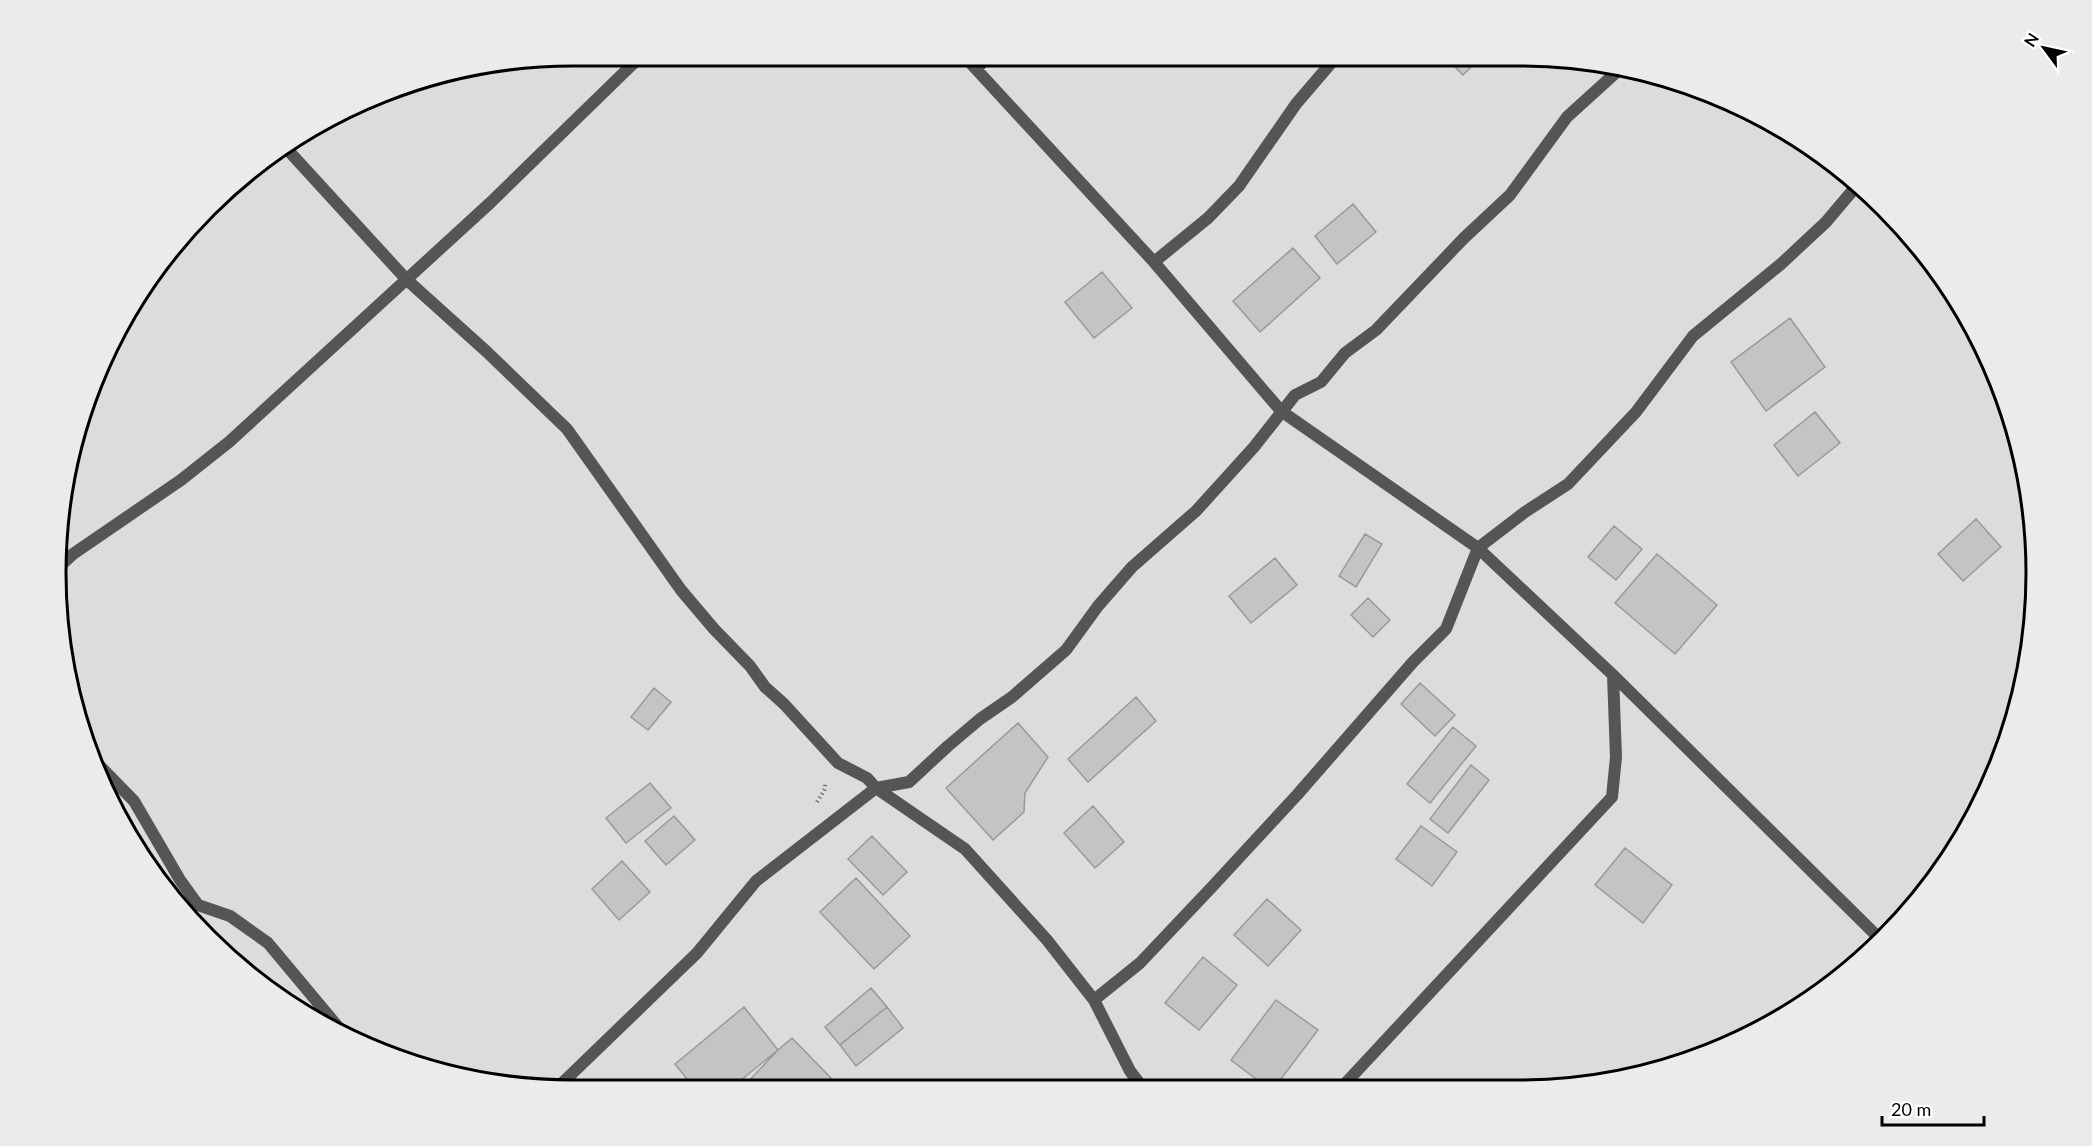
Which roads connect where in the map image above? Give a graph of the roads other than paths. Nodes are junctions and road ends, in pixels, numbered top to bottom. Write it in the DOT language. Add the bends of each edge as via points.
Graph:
graph roads {
  1 [pos="631,66"];
  2 [pos="973,66"];
  3 [pos="979,66"];
  4 [pos="1328,66"];
  5 [pos="976,69"];
  6 [pos="1613,75"];
  7 [pos="290,152"];
  8 [pos="1852,191"];
  9 [pos="1154,262"];
  10 [pos="406,279"];
  11 [pos="1281,411"];
  12 [pos="1478,548"];
  13 [pos="66,561"];
  14 [pos="1613,675"];
  15 [pos="108,775"];
  16 [pos="876,788"];
  17 [pos="1875,934"];
  18 [pos="1094,1000"];
  19 [pos="331,1018"];
  20 [pos="566,1080"];
  21 [pos="1137,1080"];
  22 [pos="1349,1080"];
  1 -- 10 [label="street"];
  2 -- 5 [label="street"];
  3 -- 5 [label="street"];
  4 -- 9 [label="street" via="1296,104 1239,186 1208,218"];
  5 -- 9 [label="street"];
  6 -- 11 [label="street" via="1567,117 1510,195 1376,330 1345,352 1321,382 1294,394"];
  7 -- 10 [label="street"];
  8 -- 12 [label="street" via="1826,222 1781,264 1693,336 1636,412 1568,484"];
  9 -- 11 [label="street"];
  10 -- 13 [label="street" via="229,442"];
  10 -- 16 [label="street" via="567,429 681,590 714,629 838,763 867,778"];
  11 -- 12 [label="street"];
  11 -- 16 [label="street" via="1196,510 1132,567 1066,650 909,782"];
  12 -- 14 [label="street"];
  12 -- 18 [label="street" via="1446,629 1140,963"];
  14 -- 17 [label="street"];
  14 -- 22 [label="street" via="1616,757 1612,797"];
  15 -- 19 [label="street" via="134,801 198,905 230,916 268,943"];
  16 -- 18 [label="street" via="965,849 1047,940"];
  16 -- 20 [label="street" via="756,881 697,953"];
  18 -- 21 [label="street"];
}
